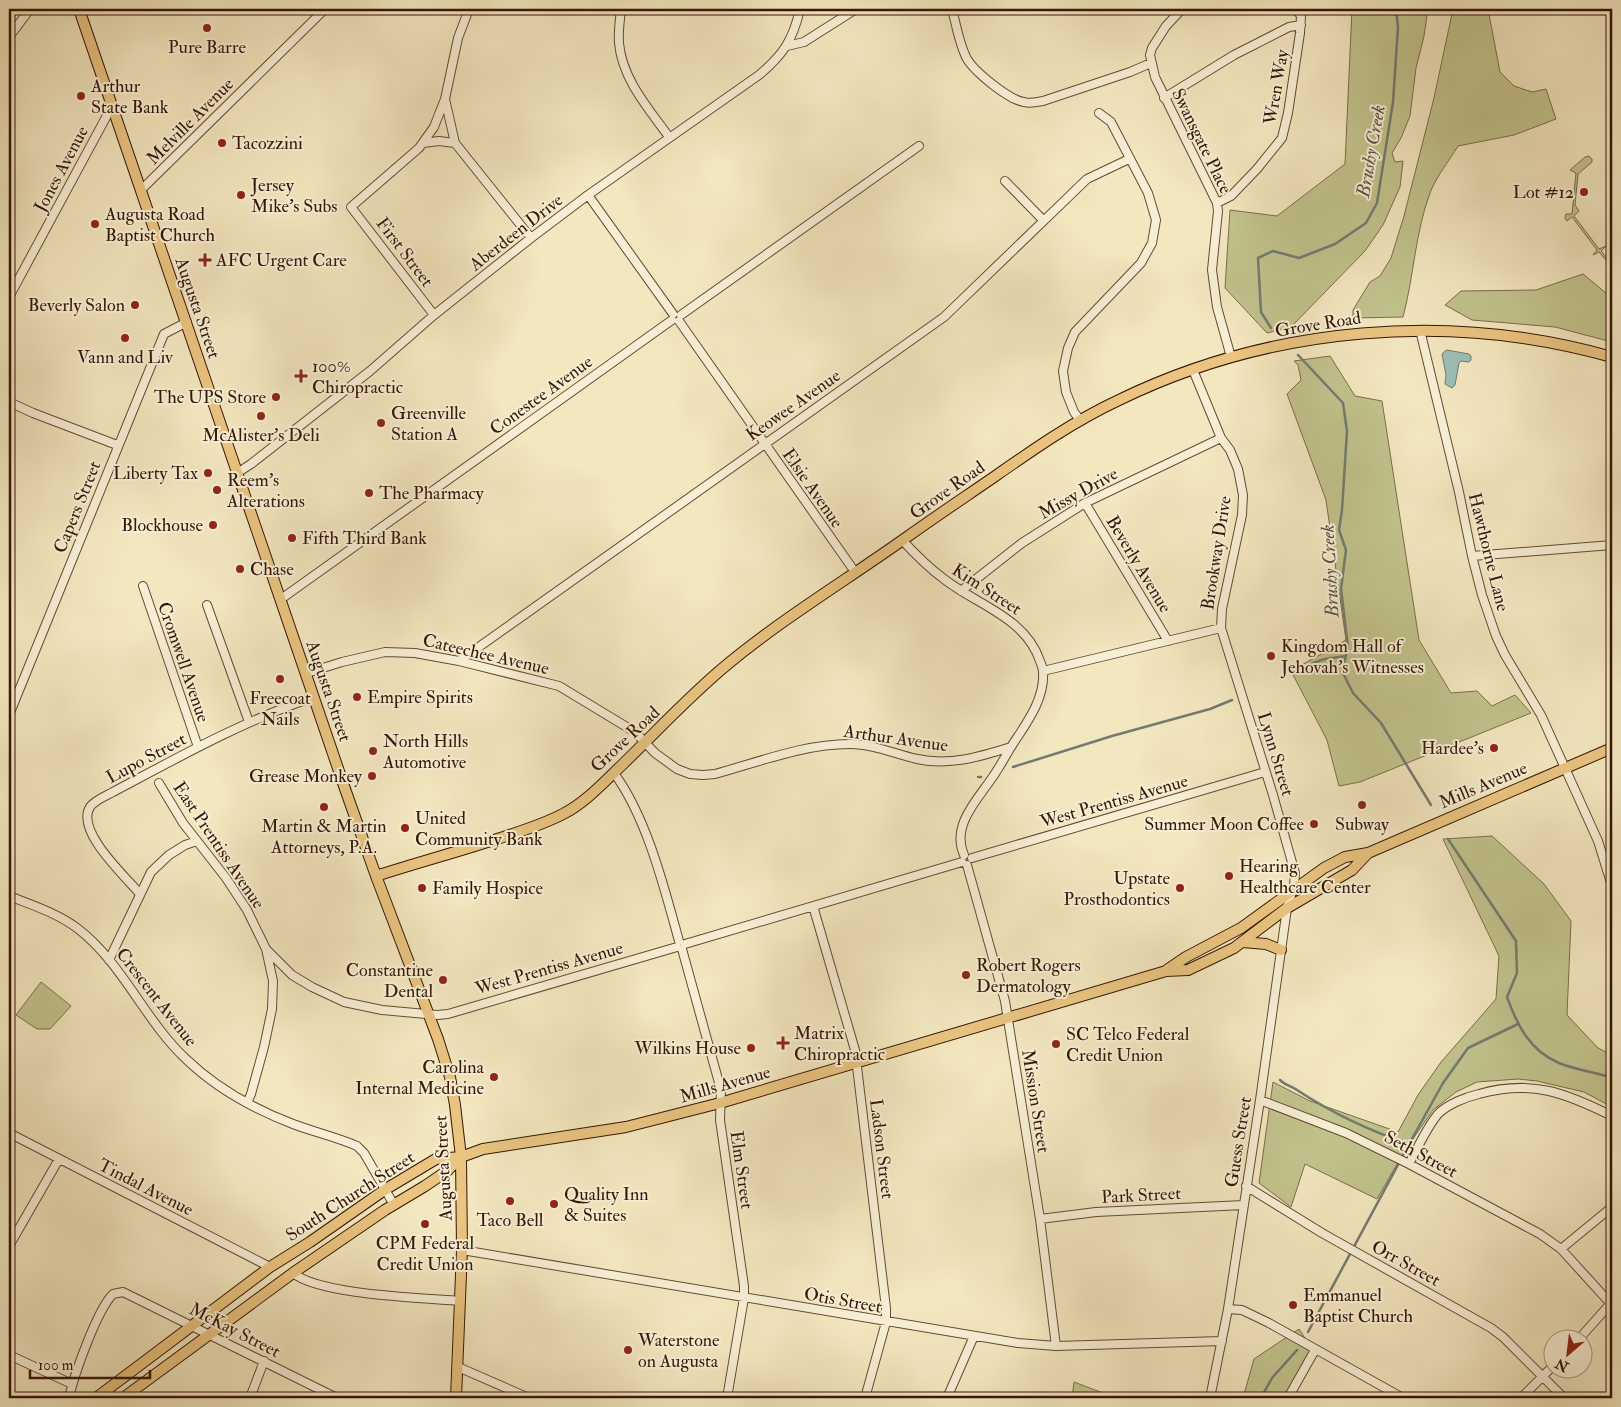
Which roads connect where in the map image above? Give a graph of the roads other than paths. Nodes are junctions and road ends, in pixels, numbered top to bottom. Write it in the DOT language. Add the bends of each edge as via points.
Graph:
graph roads {
  1 [pos="30,9"];
  2 [pos="79,9"];
  3 [pos="325,9"];
  4 [pos="469,9"];
  5 [pos="621,9"];
  6 [pos="800,9"];
  7 [pos="856,9"];
  8 [pos="952,9"];
  9 [pos="1038,9"];
  10 [pos="1050,9"];
  11 [pos="1182,9"];
  12 [pos="1296,9"];
  13 [pos="1301,26"];
  14 [pos="9,37"];
  15 [pos="787,46"];
  16 [pos="1151,62"];
  17 [pos="1164,98"];
  18 [pos="445,99"];
  19 [pos="111,108"];
  20 [pos="1099,113"];
  21 [pos="669,137"];
  22 [pos="423,142"];
  23 [pos="455,143"];
  24 [pos="919,146"];
  25 [pos="1130,159"];
  26 [pos="1005,181"];
  27 [pos="141,190"];
  28 [pos="588,195"];
  29 [pos="1217,203"];
  30 [pos="1043,220"];
  31 [pos="531,238"];
  32 [pos="9,297"];
  33 [pos="434,315"];
  34 [pos="676,317"];
  35 [pos="187,322"];
  36 [pos="1420,330"];
  37 [pos="1231,356"];
  38 [pos="1612,357"];
  39 [pos="1193,370"];
  40 [pos="9,402"];
  41 [pos="1080,420"];
  42 [pos="1222,438"];
  43 [pos="764,444"];
  44 [pos="117,445"];
  45 [pos="237,473"];
  46 [pos="1085,503"];
  47 [pos="902,540"];
  48 [pos="1612,545"];
  49 [pos="1472,556"];
  50 [pos="855,572"];
  51 [pos="142,586"];
  52 [pos="961,591"];
  53 [pos="281,599"];
  54 [pos="207,605"];
  55 [pos="1221,628"];
  56 [pos="1168,640"];
  57 [pos="459,660"];
  58 [pos="1043,671"];
  59 [pos="306,673"];
  60 [pos="314,696"];
  61 [pos="9,715"];
  62 [pos="249,722"];
  63 [pos="645,743"];
  64 [pos="198,747"];
  65 [pos="1011,747"];
  66 [pos="1612,748"];
  67 [pos="1564,768"];
  68 [pos="1265,772"];
  69 [pos="614,773"];
  70 [pos="159,783"];
  71 [pos="196,841"];
  72 [pos="1368,853"];
  73 [pos="964,861"];
  74 [pos="376,876"];
  75 [pos="1612,886"];
  76 [pos="1292,891"];
  77 [pos="140,894"];
  78 [pos="9,896"];
  79 [pos="813,906"];
  80 [pos="1287,908"];
  81 [pos="1242,942"];
  82 [pos="681,945"];
  83 [pos="266,949"];
  84 [pos="1281,950"];
  85 [pos="109,960"];
  86 [pos="1166,971"];
  87 [pos="429,1014"];
  88 [pos="1007,1019"];
  89 [pos="856,1063"];
  90 [pos="1260,1100"];
  91 [pos="247,1103"];
  92 [pos="720,1104"];
  93 [pos="1612,1116"];
  94 [pos="9,1133"];
  95 [pos="462,1157"];
  96 [pos="59,1159"];
  97 [pos="1409,1164"];
  98 [pos="1246,1186"];
  99 [pos="386,1189"];
  100 [pos="394,1205"];
  101 [pos="1244,1205"];
  102 [pos="1612,1206"];
  103 [pos="1040,1219"];
  104 [pos="9,1246"];
  105 [pos="1561,1249"];
  106 [pos="462,1250"];
  107 [pos="270,1267"];
  108 [pos="293,1273"];
  109 [pos="744,1298"];
  110 [pos="460,1301"];
  111 [pos="1612,1303"];
  112 [pos="1228,1309"];
  113 [pos="886,1322"];
  114 [pos="192,1325"];
  115 [pos="1587,1330"];
  116 [pos="209,1334"];
  117 [pos="974,1336"];
  118 [pos="1222,1341"];
  119 [pos="1056,1346"];
  120 [pos="1315,1350"];
  121 [pos="9,1355"];
  122 [pos="264,1361"];
  123 [pos="458,1367"];
  124 [pos="1542,1377"];
  125 [pos="72,1384"];
  126 [pos="323,1395"];
  127 [pos="69,1398"];
  128 [pos="96,1398"];
  129 [pos="123,1398"];
  130 [pos="250,1398"];
  131 [pos="338,1398"];
  132 [pos="456,1398"];
  133 [pos="530,1398"];
  134 [pos="727,1398"];
  135 [pos="865,1398"];
  136 [pos="947,1398"];
  137 [pos="1210,1398"];
  138 [pos="1288,1398"];
  139 [pos="1403,1398"];
  140 [pos="1521,1398"];
  141 [pos="1564,1398"];
  1 -- 14 [label="street"];
  2 -- 19 [label="main road, Augusta Street"];
  3 -- 27 [label="street, Melville Avenue"];
  4 -- 18 [label="street" via="458,38"];
  5 -- 21 [label="street" via="618,42 624,67 633,86"];
  6 -- 15 [label="street, Aberdeen Drive"];
  7 -- 15 [label="street" via="804,42"];
  8 -- 16 [label="street" via="970,63 1007,94 1024,102 1043,100"];
  9 -- 10 [label="street"];
  11 -- 16 [label="street" via="1156,40 1150,55"];
  12 -- 13 [label="street, Wren Way" via="1301,16"];
  13 -- 17 [label="street" via="1289,27 1234,54"];
  13 -- 29 [label="street, Wren Way" via="1282,138 1231,196"];
  15 -- 21 [label="street, Aberdeen Drive" via="759,75"];
  16 -- 17 [label="street, Swansgate Place"];
  17 -- 29 [label="street, Swansgate Place"];
  18 -- 22 [label="street"];
  18 -- 23 [label="street"];
  19 -- 27 [label="main road, Augusta Street"];
  19 -- 32 [label="street, Jones Avenue"];
  20 -- 25 [label="street" via="1111,122"];
  21 -- 28 [label="street, Aberdeen Drive"];
  22 -- 23 [label="street"];
  22 -- 33 [label="street, First Street" via="352,207"];
  23 -- 31 [label="street"];
  24 -- 34 [label="street, Conestee Avenue"];
  25 -- 30 [label="street, Keowee Avenue" via="1087,180"];
  25 -- 41 [label="street" via="1148,193 1156,220 1152,243 1141,263 1075,332 1068,348 1063,371 1066,392"];
  26 -- 30 [label="street"];
  27 -- 35 [label="main road, Augusta Street"];
  28 -- 31 [label="street, Aberdeen Drive"];
  28 -- 34 [label="street, Elsie Avenue"];
  29 -- 37 [label="street, Swansgate Place" via="1212,270 1217,307"];
  30 -- 43 [label="street, Keowee Avenue" via="944,317"];
  31 -- 33 [label="street, Aberdeen Drive"];
  33 -- 45 [label="street, Aberdeen Drive" via="370,371"];
  34 -- 43 [label="street, Elsie Avenue"];
  34 -- 53 [label="street, Conestee Avenue"];
  35 -- 44 [label="street, Capers Street" via="164,334"];
  35 -- 45 [label="main road, Augusta Street"];
  36 -- 37 [label="main road, Grove Road" via="1355,333"];
  36 -- 38 [label="main road, Grove Road" via="1509,336"];
  36 -- 49 [label="street, Hawthorne Lane"];
  37 -- 39 [label="main road, Grove Road"];
  39 -- 41 [label="main road, Grove Road" via="1120,399"];
  39 -- 42 [label="street, Brookway Drive"];
  40 -- 44 [label="street"];
  41 -- 47 [label="main road, Grove Road"];
  42 -- 46 [label="street, Missy Drive"];
  42 -- 55 [label="street, Brookway Drive" via="1238,469 1243,495"];
  43 -- 50 [label="street, Elsie Avenue"];
  43 -- 57 [label="street, Keowee Avenue"];
  44 -- 61 [label="street, Capers Street"];
  45 -- 53 [label="main road, Augusta Street"];
  46 -- 52 [label="street, Missy Drive" via="1022,543"];
  46 -- 56 [label="street, Beverly Avenue"];
  47 -- 50 [label="main road, Grove Road"];
  47 -- 52 [label="street, Kim Street" via="943,579"];
  48 -- 49 [label="street"];
  49 -- 67 [label="street, Hawthorne Lane" via="1496,636 1541,715"];
  50 -- 63 [label="main road, Grove Road" via="724,667"];
  51 -- 64 [label="street, Cromwell Avenue"];
  52 -- 58 [label="street, Kim Street" via="1021,629 1038,653"];
  53 -- 59 [label="main road, Augusta Street"];
  54 -- 62 [label="street"];
  55 -- 56 [label="street, Brookway Drive"];
  55 -- 68 [label="street, Lynn Street"];
  56 -- 58 [label="street, Brookway Drive"];
  57 -- 59 [label="street, Cateechee Avenue" via="385,652"];
  57 -- 63 [label="street, Cateechee Avenue" via="559,686 635,732"];
  58 -- 65 [label="street" via="1036,704"];
  59 -- 60 [label="main road, Augusta Street"];
  60 -- 62 [label="street, Lupo Street"];
  60 -- 74 [label="main road, Augusta Street"];
  62 -- 64 [label="street, Lupo Street"];
  63 -- 65 [label="street, Arthur Avenue" via="677,769 703,775 831,744 870,746 918,759 945,762 964,761"];
  63 -- 69 [label="main road, Grove Road"];
  64 -- 77 [label="street, Lupo Street" via="113,792 90,808 88,815 93,838"];
  65 -- 73 [label="street, Mission Street" via="966,816 960,838"];
  66 -- 67 [label="main road, Mills Avenue"];
  67 -- 72 [label="main road, Mills Avenue"];
  67 -- 75 [label="street, Hawthorne Lane" via="1598,841"];
  68 -- 73 [label="street, West Prentiss Avenue" via="972,858 971,864"];
  68 -- 76 [label="street, Lynn Street" via="1294,870"];
  69 -- 74 [label="main road, Grove Road" via="566,812 544,823"];
  69 -- 82 [label="street, Elm Street" via="642,826"];
  70 -- 71 [label="street, East Prentiss Avenue"];
  71 -- 77 [label="street" via="176,850 157,865"];
  71 -- 83 [label="street, East Prentiss Avenue" via="247,910"];
  72 -- 76 [label="main road, Mills Avenue" via="1345,857"];
  72 -- 80 [label="main road, Mills Avenue" via="1352,870"];
  73 -- 79 [label="street, West Prentiss Avenue"];
  73 -- 88 [label="street, Mission Street" via="1002,986"];
  74 -- 87 [label="main road, Augusta Street"];
  76 -- 80 [label="street, Guess Street"];
  76 -- 86 [label="main road, Mills Avenue" via="1240,928"];
  77 -- 85 [label="street"];
  78 -- 85 [label="street, Crescent Avenue" via="76,927"];
  79 -- 82 [label="street, West Prentiss Avenue"];
  79 -- 89 [label="street, Ladson Street"];
  80 -- 81 [label="main road, Mills Avenue"];
  80 -- 84 [label="street, Guess Street"];
  81 -- 84 [label="main road" via="1266,944"];
  81 -- 86 [label="main road, Mills Avenue" via="1188,970"];
  82 -- 87 [label="street, West Prentiss Avenue" via="448,1014"];
  82 -- 92 [label="street, Elm Street" via="721,1090"];
  83 -- 87 [label="street, East Prentiss Avenue" via="292,975 332,998 382,1010"];
  83 -- 91 [label="street" via="273,982 272,1009"];
  84 -- 90 [label="street, Guess Street"];
  85 -- 91 [label="street, Crescent Avenue" via="186,1059"];
  86 -- 88 [label="main road, Mills Avenue"];
  87 -- 95 [label="main road, Augusta Street" via="450,1077"];
  88 -- 89 [label="main road, Mills Avenue"];
  88 -- 103 [label="street, Mission Street"];
  89 -- 92 [label="main road, Mills Avenue"];
  89 -- 113 [label="street, Ladson Street"];
  90 -- 97 [label="street, Seth Street" via="1346,1133"];
  90 -- 98 [label="street, Guess Street"];
  91 -- 99 [label="street, Crescent Avenue" via="281,1119 357,1146"];
  92 -- 95 [label="main road, Mills Avenue" via="626,1127 483,1149"];
  92 -- 109 [label="street, Elm Street"];
  93 -- 97 [label="street" via="1557,1093 1524,1087 1498,1088 1464,1099 1441,1112"];
  94 -- 96 [label="street, Tindal Avenue"];
  95 -- 99 [label="main road, South Church Street" via="436,1159"];
  95 -- 100 [label="main road, South Church Street"];
  95 -- 106 [label="main road, Augusta Street"];
  96 -- 104 [label="street"];
  96 -- 107 [label="street, Tindal Avenue"];
  97 -- 105 [label="street, Seth Street" via="1540,1234"];
  98 -- 101 [label="street, Guess Street"];
  98 -- 124 [label="street, Orr Street" via="1353,1251 1491,1328"];
  99 -- 100 [label="street, Crescent Avenue"];
  99 -- 107 [label="main road, South Church Street"];
  100 -- 108 [label="main road, South Church Street"];
  101 -- 103 [label="street, Park Street" via="1096,1212"];
  101 -- 112 [label="street, Guess Street"];
  102 -- 105 [label="street"];
  103 -- 119 [label="street, Mission Street"];
  105 -- 111 [label="street, Seth Street"];
  106 -- 109 [label="street, Otis Street"];
  106 -- 110 [label="main road, Augusta Street"];
  107 -- 114 [label="main road, South Church Street"];
  108 -- 110 [label="street" via="344,1290"];
  108 -- 116 [label="main road, South Church Street"];
  109 -- 113 [label="street, Otis Street"];
  109 -- 134 [label="street, Elm Street"];
  110 -- 123 [label="main road, Augusta Street"];
  111 -- 115 [label="street"];
  112 -- 118 [label="street, Guess Street"];
  112 -- 120 [label="street" via="1242,1310"];
  113 -- 117 [label="street, Otis Street"];
  113 -- 135 [label="street, Ladson Street"];
  114 -- 116 [label="street, McKay Street"];
  114 -- 125 [label="street, McKay Street" via="129,1293 117,1292 110,1297 96,1323"];
  114 -- 128 [label="main road, South Church Street"];
  116 -- 122 [label="street, McKay Street"];
  116 -- 129 [label="main road, South Church Street"];
  117 -- 119 [label="street, Otis Street" via="1018,1344"];
  117 -- 136 [label="street"];
  118 -- 119 [label="street, Otis Street"];
  118 -- 137 [label="street, Guess Street"];
  120 -- 138 [label="street"];
  120 -- 139 [label="street"];
  121 -- 125 [label="street"];
  122 -- 126 [label="street, McKay Street"];
  122 -- 130 [label="street"];
  123 -- 132 [label="main road, Augusta Street"];
  123 -- 133 [label="street"];
  124 -- 140 [label="street"];
  124 -- 141 [label="street, Orr Street"];
  125 -- 127 [label="street"];
  126 -- 131 [label="street, McKay Street"];
}
